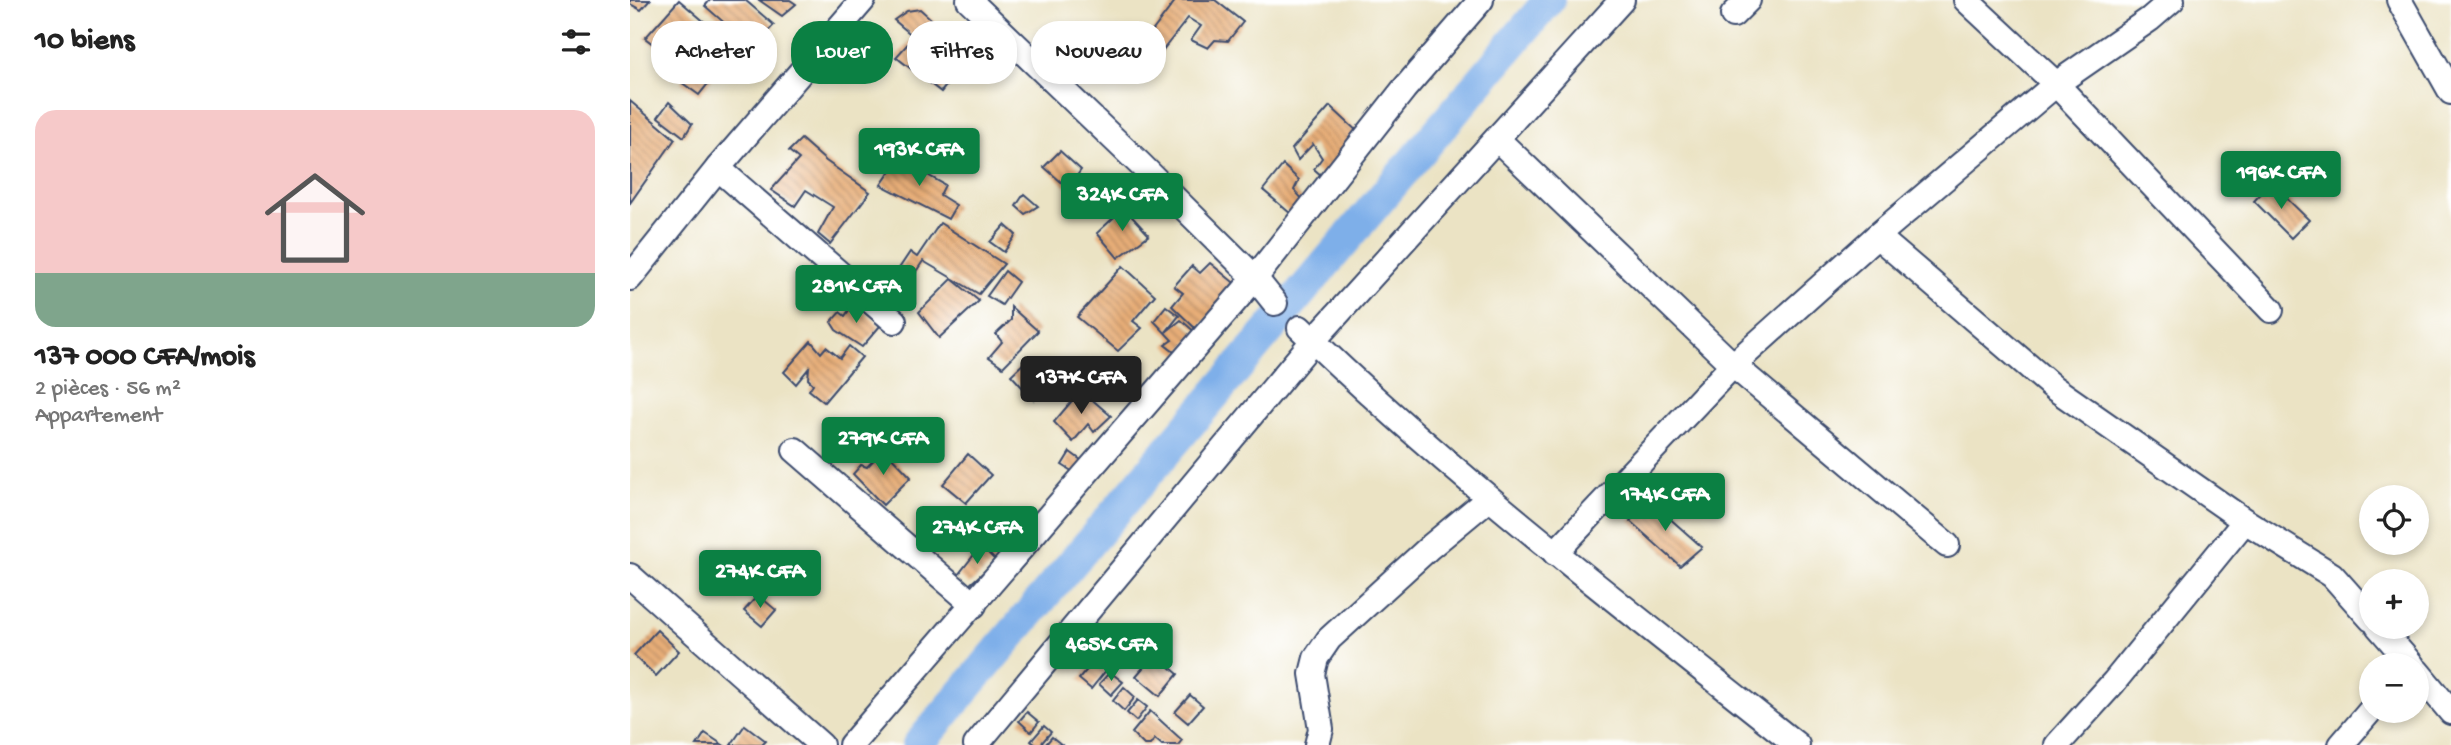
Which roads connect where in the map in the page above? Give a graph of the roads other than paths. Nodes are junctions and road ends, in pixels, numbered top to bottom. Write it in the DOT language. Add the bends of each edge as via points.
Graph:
graph roads {
  1 [pos="863,0"];
  2 [pos="969,0"];
  3 [pos="1481,0"];
  4 [pos="1622,0"];
  5 [pos="1966,0"];
  6 [pos="2172,0"];
  7 [pos="2399,0"];
  8 [pos="2143,9"];
  9 [pos="2056,84"];
  10 [pos="2451,92"];
  11 [pos="1497,139"];
  12 [pos="718,168"];
  13 [pos="1877,236"];
  14 [pos="630,278"];
  15 [pos="1255,278"];
  16 [pos="1275,303"];
  17 [pos="2271,310"];
  18 [pos="894,321"];
  19 [pos="1307,335"];
  20 [pos="1733,365"];
  21 [pos="795,450"];
  22 [pos="1489,499"];
  23 [pos="2245,521"];
  24 [pos="1947,545"];
  25 [pos="1555,553"];
  26 [pos="630,576"];
  27 [pos="974,605"];
  28 [pos="2359,605"];
  29 [pos="2389,639"];
  30 [pos="2401,653"];
  31 [pos="2429,685"];
  32 [pos="2451,712"];
  33 [pos="2360,723"];
  34 [pos="860,742"];
  35 [pos="821,745"];
  36 [pos="976,745"];
  37 [pos="1317,745"];
  38 [pos="1797,745"];
  39 [pos="2057,745"];
  40 [pos="2341,745"];
  1 -- 12 [label="street"];
  2 -- 15 [label="street"];
  3 -- 15 [label="street" via="1404,89"];
  4 -- 11 [label="street"];
  5 -- 9 [label="street"];
  6 -- 8 [label="street"];
  7 -- 10 [label="street"];
  8 -- 9 [label="street"];
  9 -- 13 [label="street"];
  9 -- 17 [label="street"];
  11 -- 19 [label="street"];
  11 -- 20 [label="street"];
  12 -- 14 [label="street"];
  12 -- 18 [label="street"];
  13 -- 20 [label="street"];
  13 -- 23 [label="street" via="2054,388"];
  15 -- 16 [label="street"];
  15 -- 27 [label="street"];
  19 -- 22 [label="street"];
  19 -- 36 [label="street"];
  20 -- 24 [label="street"];
  20 -- 25 [label="street"];
  21 -- 27 [label="street"];
  22 -- 25 [label="street"];
  22 -- 37 [label="street" via="1329,639 1316,657 1312,674 1321,729"];
  23 -- 28 [label="street" via="2332,575"];
  23 -- 39 [label="street"];
  25 -- 38 [label="street"];
  26 -- 35 [label="street"];
  27 -- 34 [label="street"];
  29 -- 30 [label="street"];
  31 -- 32 [label="street"];
  33 -- 40 [label="street"];
}
